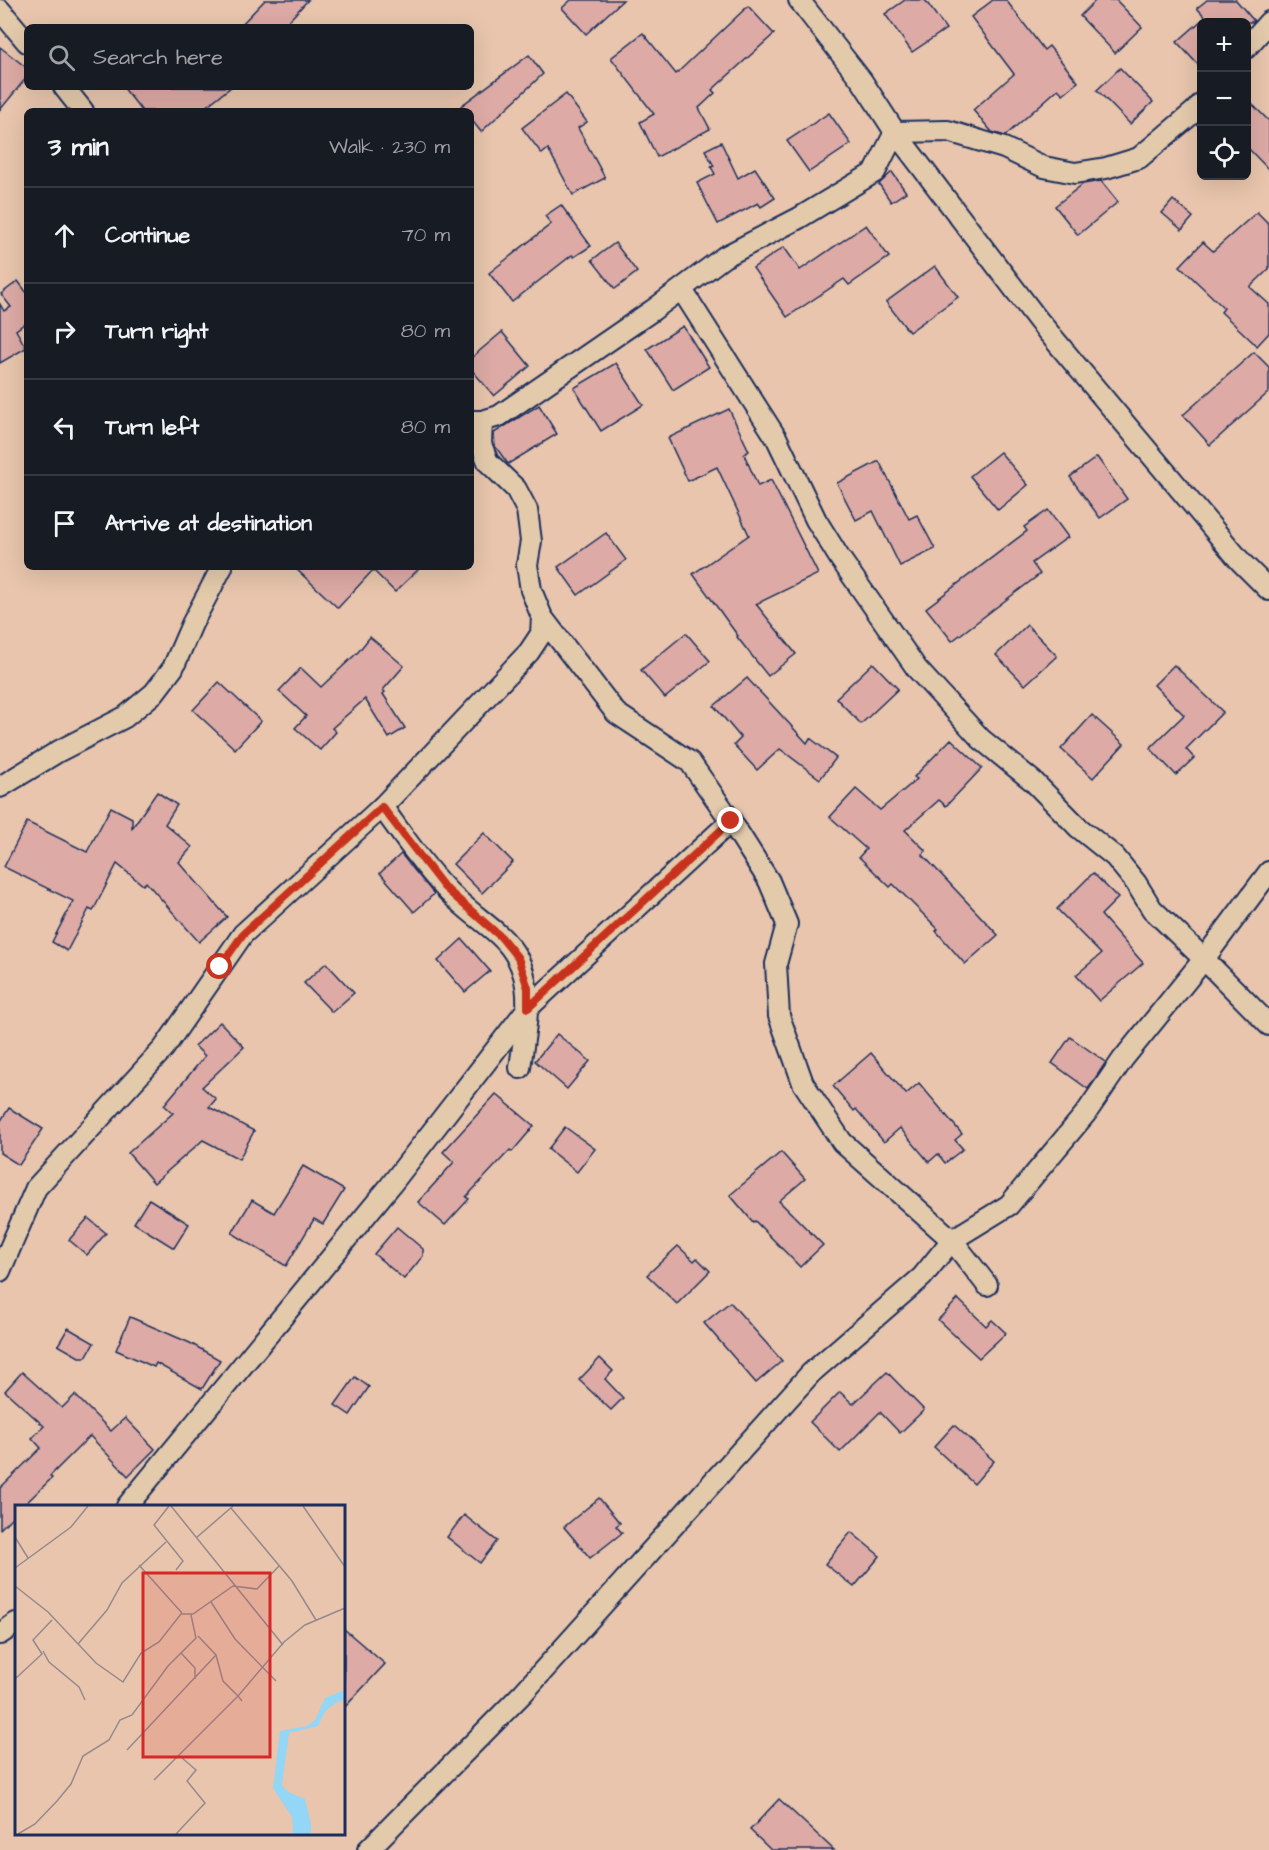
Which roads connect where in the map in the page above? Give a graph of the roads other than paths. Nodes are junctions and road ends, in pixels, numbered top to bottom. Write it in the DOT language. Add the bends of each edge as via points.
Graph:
graph roads {
  1 [pos="799,0"];
  2 [pos="0,10"];
  3 [pos="1269,22"];
  4 [pos="24,38"];
  5 [pos="1251,42"];
  6 [pos="66,90"];
  7 [pos="81,108"];
  8 [pos="1197,109"];
  9 [pos="895,132"];
  10 [pos="682,290"];
  11 [pos="476,421"];
  12 [pos="220,570"];
  13 [pos="1269,590"];
  14 [pos="542,616"];
  15 [pos="0,787"];
  16 [pos="382,807"];
  17 [pos="731,821"];
  18 [pos="1269,872"];
  19 [pos="1204,959"];
  20 [pos="528,1008"];
  21 [pos="1269,1025"];
  22 [pos="520,1068"];
  23 [pos="952,1240"];
  24 [pos="0,1271"];
  25 [pos="987,1285"];
  26 [pos="128,1505"];
  27 [pos="15,1624"];
  28 [pos="0,1634"];
  29 [pos="372,1849"];
  1 -- 9 [label="street" via="862,81"];
  2 -- 4 [label="street"];
  3 -- 5 [label="street"];
  6 -- 7 [label="street"];
  8 -- 9 [label="street" via="1139,158 1075,173 1044,167 1004,148 948,130"];
  9 -- 10 [label="street" via="875,172 724,257"];
  9 -- 13 [label="street" via="1038,320 1241,562"];
  10 -- 11 [label="street" via="499,416"];
  10 -- 19 [label="street" via="777,440 816,520 917,669 981,739 1115,856 1152,909"];
  11 -- 14 [label="street" via="488,462 516,489 527,510 531,541 528,573"];
  12 -- 15 [label="street" via="173,668 154,693 125,717"];
  14 -- 16 [label="street" via="541,634 529,652"];
  14 -- 17 [label="street" via="616,713 690,762"];
  16 -- 20 [label="street" via="444,887 501,937 518,958 528,988"];
  16 -- 24 [label="street" via="243,934 164,1048 36,1188"];
  17 -- 20 [label="street"];
  17 -- 23 [label="street" via="769,881 787,924 776,964 779,1016 803,1083 842,1142"];
  18 -- 19 [label="street"];
  19 -- 21 [label="street"];
  19 -- 23 [label="street" via="1123,1059 1086,1113 1009,1205"];
  20 -- 22 [label="street"];
  20 -- 26 [label="street" via="390,1186"];
  23 -- 25 [label="street"];
  23 -- 29 [label="street" via="922,1277 811,1373 523,1693"];
  27 -- 28 [label="street"];
}
